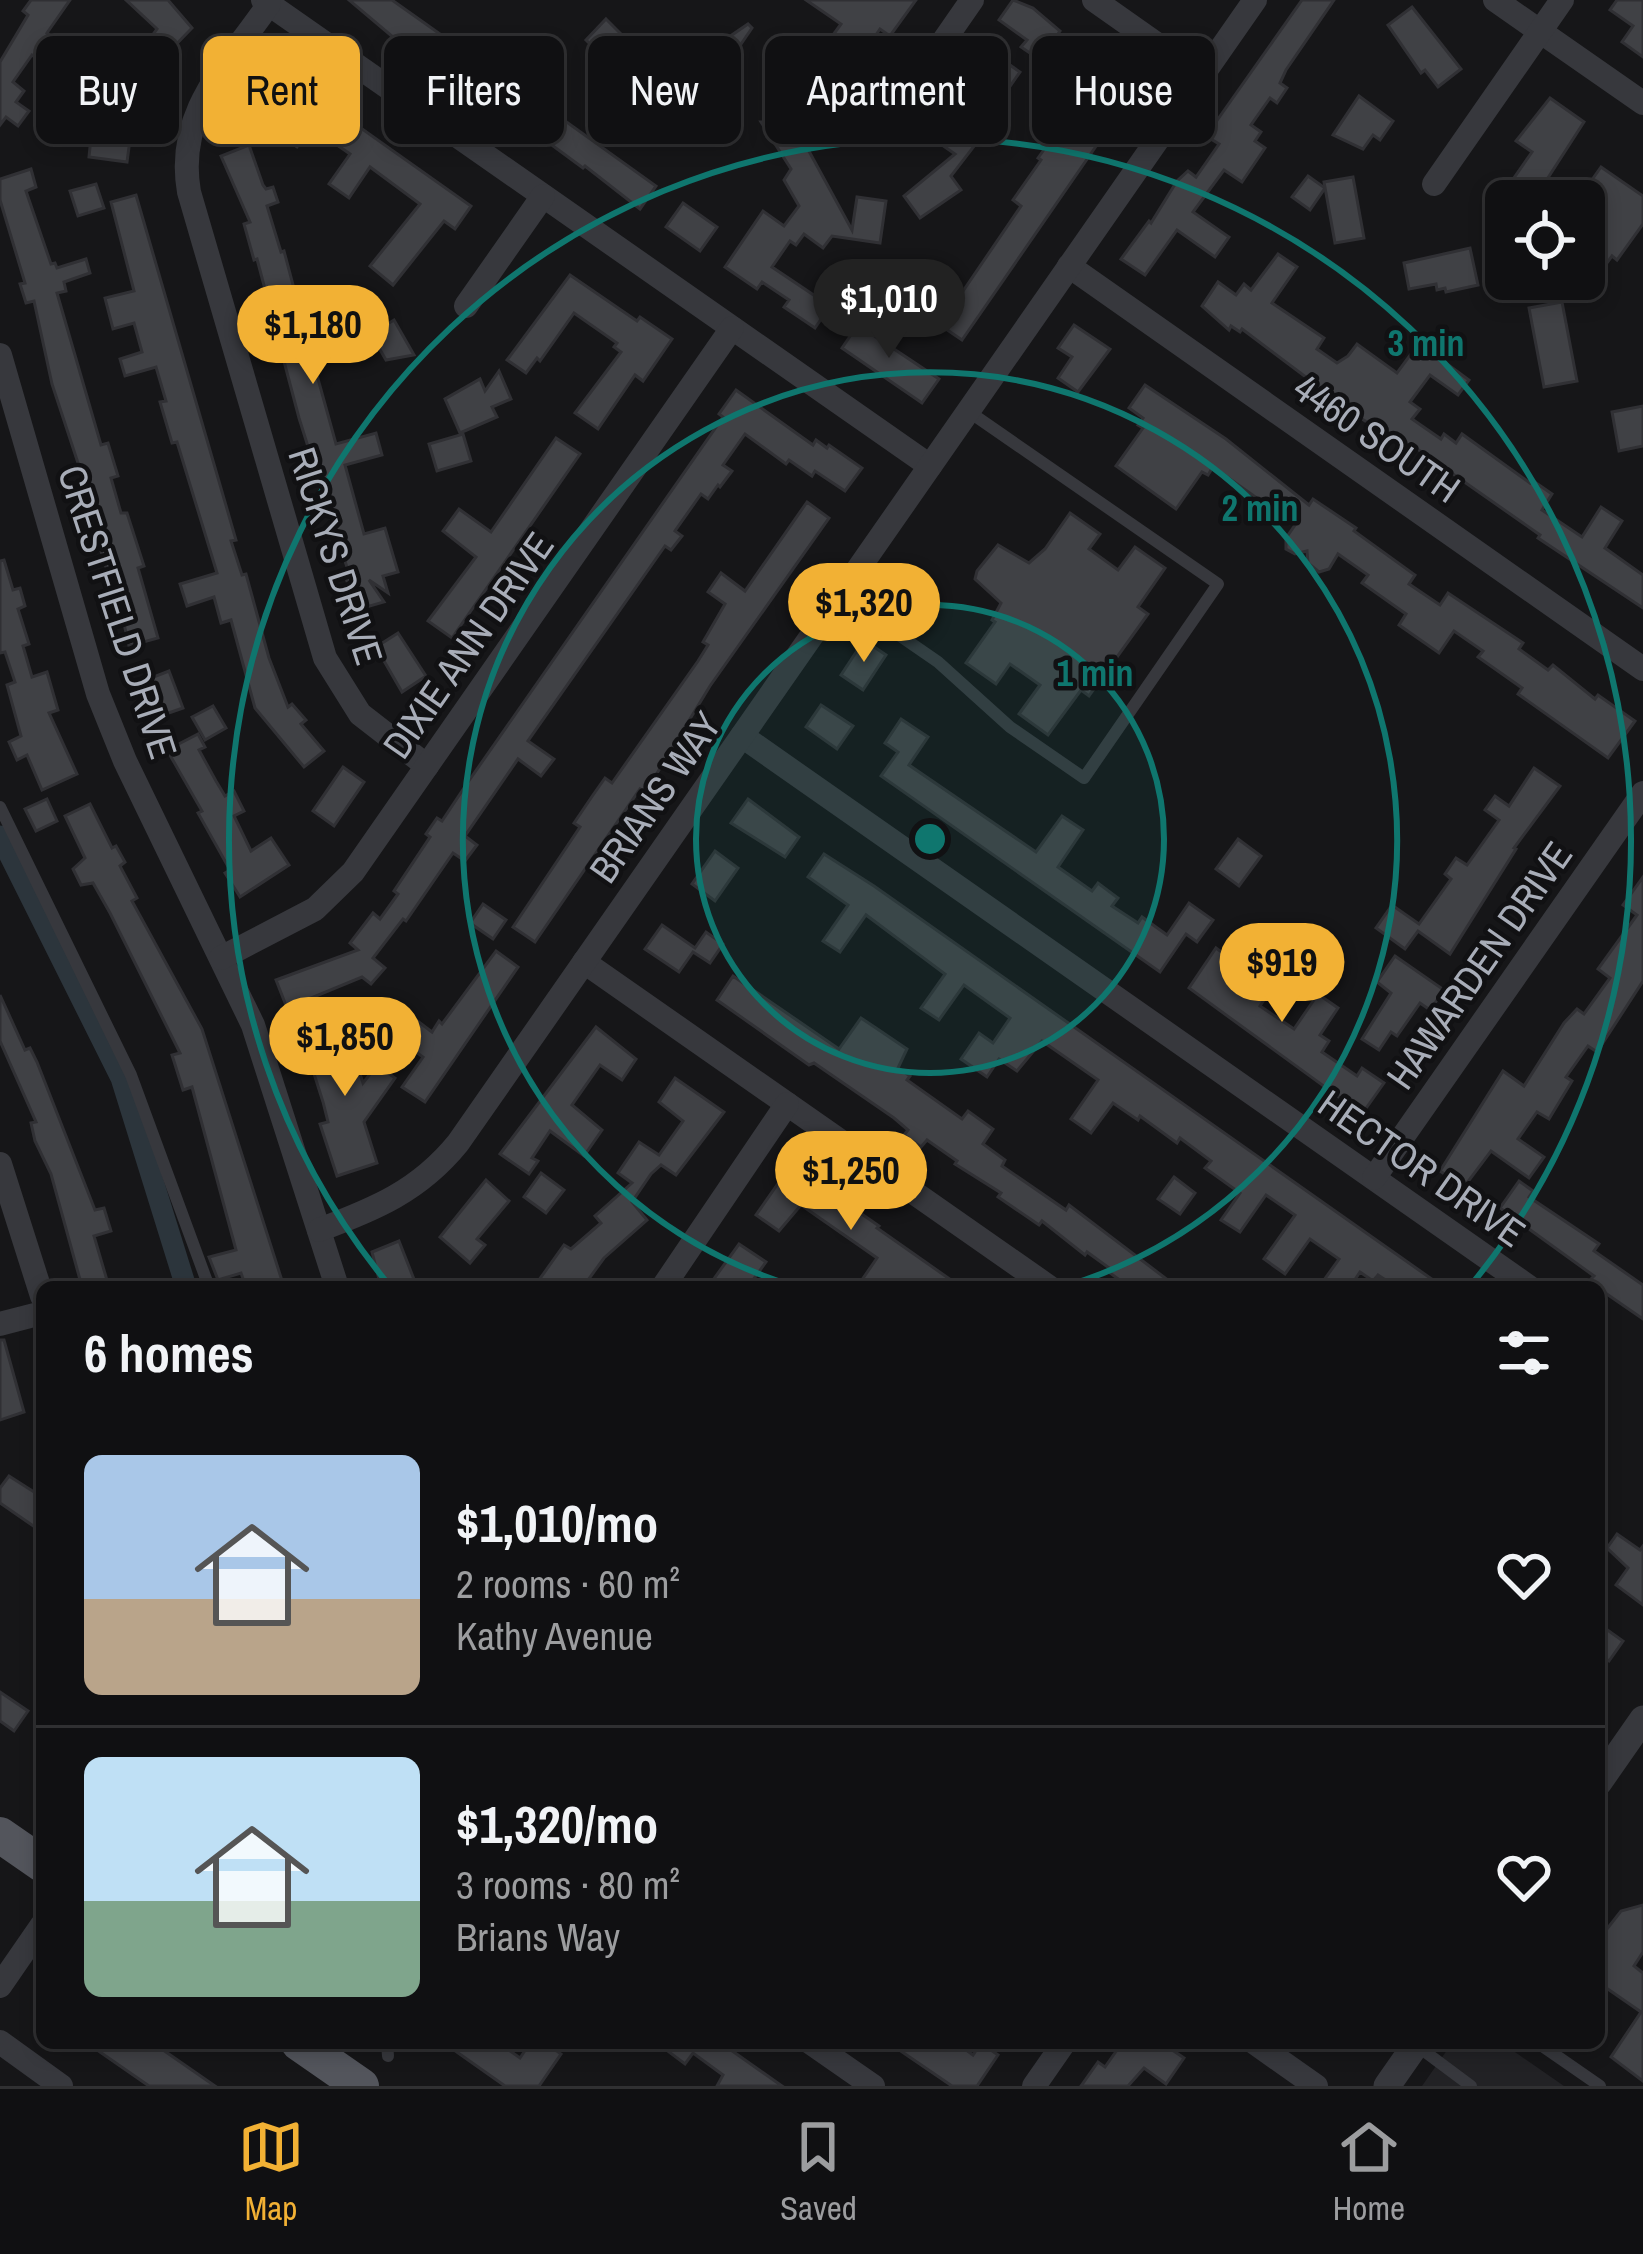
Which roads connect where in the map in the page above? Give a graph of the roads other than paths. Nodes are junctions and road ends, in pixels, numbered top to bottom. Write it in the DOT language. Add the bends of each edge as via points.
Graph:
graph roads {
  1 [pos="972,0"];
  2 [pos="1094,0"];
  3 [pos="1255,0"];
  4 [pos="1496,0"];
  5 [pos="1562,0"];
  6 [pos="266,2"];
  7 [pos="1540,31"];
  8 [pos="947,36"];
  9 [pos="1145,36"];
  10 [pos="1215,57"];
  11 [pos="1643,104"];
  12 [pos="1154,144"];
  13 [pos="1433,184"];
  14 [pos="543,196"];
  15 [pos="1069,266"];
  16 [pos="466,306"];
  17 [pos="732,328"];
  18 [pos="0,355"];
  19 [pos="968,411"];
  20 [pos="929,466"];
  21 [pos="840,595"];
  22 [pos="1643,669"];
  23 [pos="742,736"];
  24 [pos="427,766"];
  25 [pos="1643,793"];
  26 [pos="0,807"];
  27 [pos="221,958"];
  28 [pos="584,962"];
  29 [pos="788,1104"];
  30 [pos="0,1164"];
  31 [pos="1374,1178"];
  32 [pos="319,1230"];
  33 [pos="37,1281"];
  34 [pos="207,1281"];
  35 [pos="335,1281"];
  36 [pos="667,1281"];
  37 [pos="1040,1281"];
  38 [pos="1520,1281"];
  39 [pos="36,1314"];
  40 [pos="0,1324"];
  41 [pos="1638,1738"];
  42 [pos="1605,1775"];
  43 [pos="0,1835"];
  44 [pos="36,1860"];
  45 [pos="36,1934"];
  46 [pos="0,1986"];
  47 [pos="0,2042"];
  48 [pos="308,2049"];
  49 [pos="820,2049"];
  50 [pos="1060,2049"];
  51 [pos="1264,2049"];
  52 [pos="1413,2049"];
  53 [pos="1422,2049"];
  54 [pos="1547,2049"];
  55 [pos="1464,2083"];
  56 [pos="61,2086"];
  57 [pos="361,2086"];
  58 [pos="873,2086"];
  59 [pos="1034,2086"];
  60 [pos="1316,2086"];
  61 [pos="1388,2086"];
  62 [pos="1600,2086"];
  1 -- 8 [label="street"];
  2 -- 9 [label="street"];
  3 -- 10 [label="street, BRIANS WAY"];
  4 -- 7 [label="street"];
  5 -- 7 [label="street"];
  6 -- 14 [label="street"];
  6 -- 24 [label="street, RICKYS DRIVE" via="195,112 185,150 189,191 325,658 360,714"];
  7 -- 11 [label="street"];
  7 -- 13 [label="street"];
  12 -- 15 [label="street, BRIANS WAY"];
  14 -- 16 [label="street"];
  14 -- 17 [label="street"];
  15 -- 19 [label="street, BRIANS WAY"];
  15 -- 22 [label="street, 4460 SOUTH"];
  17 -- 20 [label="street"];
  17 -- 24 [label="street, DIXIE ANN DRIVE"];
  18 -- 27 [label="street, CRESTFIELD DRIVE" via="104,711"];
  19 -- 20 [label="street, BRIANS WAY"];
  19 -- 21 [label="lane" via="1218,584 1084,778"];
  20 -- 21 [label="street, BRIANS WAY"];
  21 -- 23 [label="street, BRIANS WAY"];
  23 -- 28 [label="street, BRIANS WAY"];
  23 -- 31 [label="street, HECTOR DRIVE"];
  24 -- 27 [label="street, DIXIE ANN DRIVE" via="329,897"];
  25 -- 31 [label="street, HAWARDEN DRIVE"];
  26 -- 34 [label="lane" via="131,1075"];
  27 -- 32 [label="street, CRESTFIELD DRIVE" via="253,1025"];
  28 -- 29 [label="street"];
  28 -- 32 [label="street, BRIANS WAY" via="439,1166 393,1201"];
  29 -- 36 [label="street"];
  29 -- 37 [label="street"];
  30 -- 33 [label="street"];
  31 -- 38 [label="street, HECTOR DRIVE"];
  32 -- 35 [label="street, CRESTFIELD DRIVE"];
  39 -- 40 [label="street"];
  41 -- 42 [label="street"];
  43 -- 44 [label="main road"];
  45 -- 46 [label="street"];
  47 -- 56 [label="street"];
  48 -- 57 [label="main road"];
  49 -- 58 [label="street"];
  50 -- 59 [label="street"];
  51 -- 60 [label="street"];
  52 -- 61 [label="street"];
  53 -- 55 [label="lane"];
  54 -- 62 [label="lane"];
}
